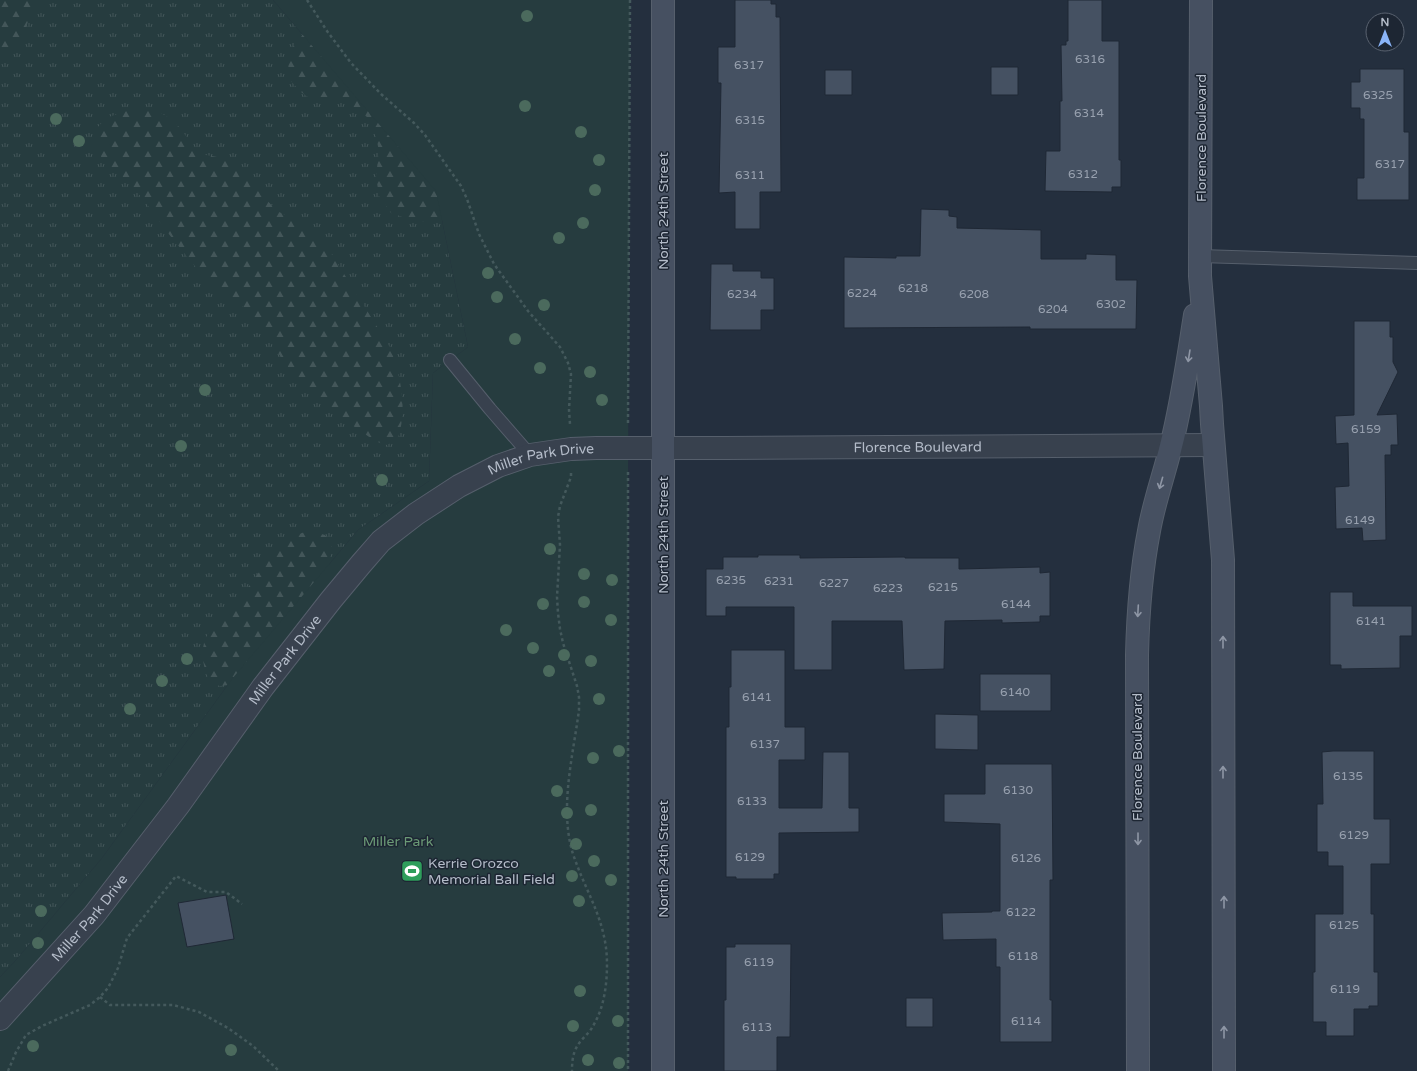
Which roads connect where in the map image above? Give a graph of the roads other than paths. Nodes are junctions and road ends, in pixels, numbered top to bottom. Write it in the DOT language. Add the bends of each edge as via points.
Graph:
graph roads {
  1 [pos="663,0"];
  2 [pos="1201,0"];
  3 [pos="1417,263"];
  4 [pos="1200,266"];
  5 [pos="450,360"];
  6 [pos="1213,445"];
  7 [pos="1172,446"];
  8 [pos="663,448"];
  9 [pos="530,455"];
  10 [pos="0,1019"];
  11 [pos="663,1071"];
  12 [pos="1138,1071"];
  13 [pos="1224,1071"];
  1 -- 8 [label="street, North 24th Street"];
  2 -- 4 [label="street, Florence Boulevard"];
  3 -- 4 [label="lane"];
  4 -- 6 [label="street, Florence Boulevard"];
  4 -- 7 [label="street, Florence Boulevard, one-way" via="1187,364"];
  5 -- 9 [label="lane"];
  6 -- 7 [label="street, Florence Boulevard"];
  13 -- 6 [label="street, Florence Boulevard, one-way" via="1223,560"];
  7 -- 8 [label="street, Florence Boulevard"];
  7 -- 12 [label="street, Florence Boulevard, one-way" via="1152,517 1139,605"];
  8 -- 9 [label="street, Miller Park Drive" via="571,449"];
  8 -- 11 [label="street, North 24th Street"];
  9 -- 10 [label="street, Miller Park Drive" via="498,466 459,486 381,541 268,681 178,806 94,915"];
}
